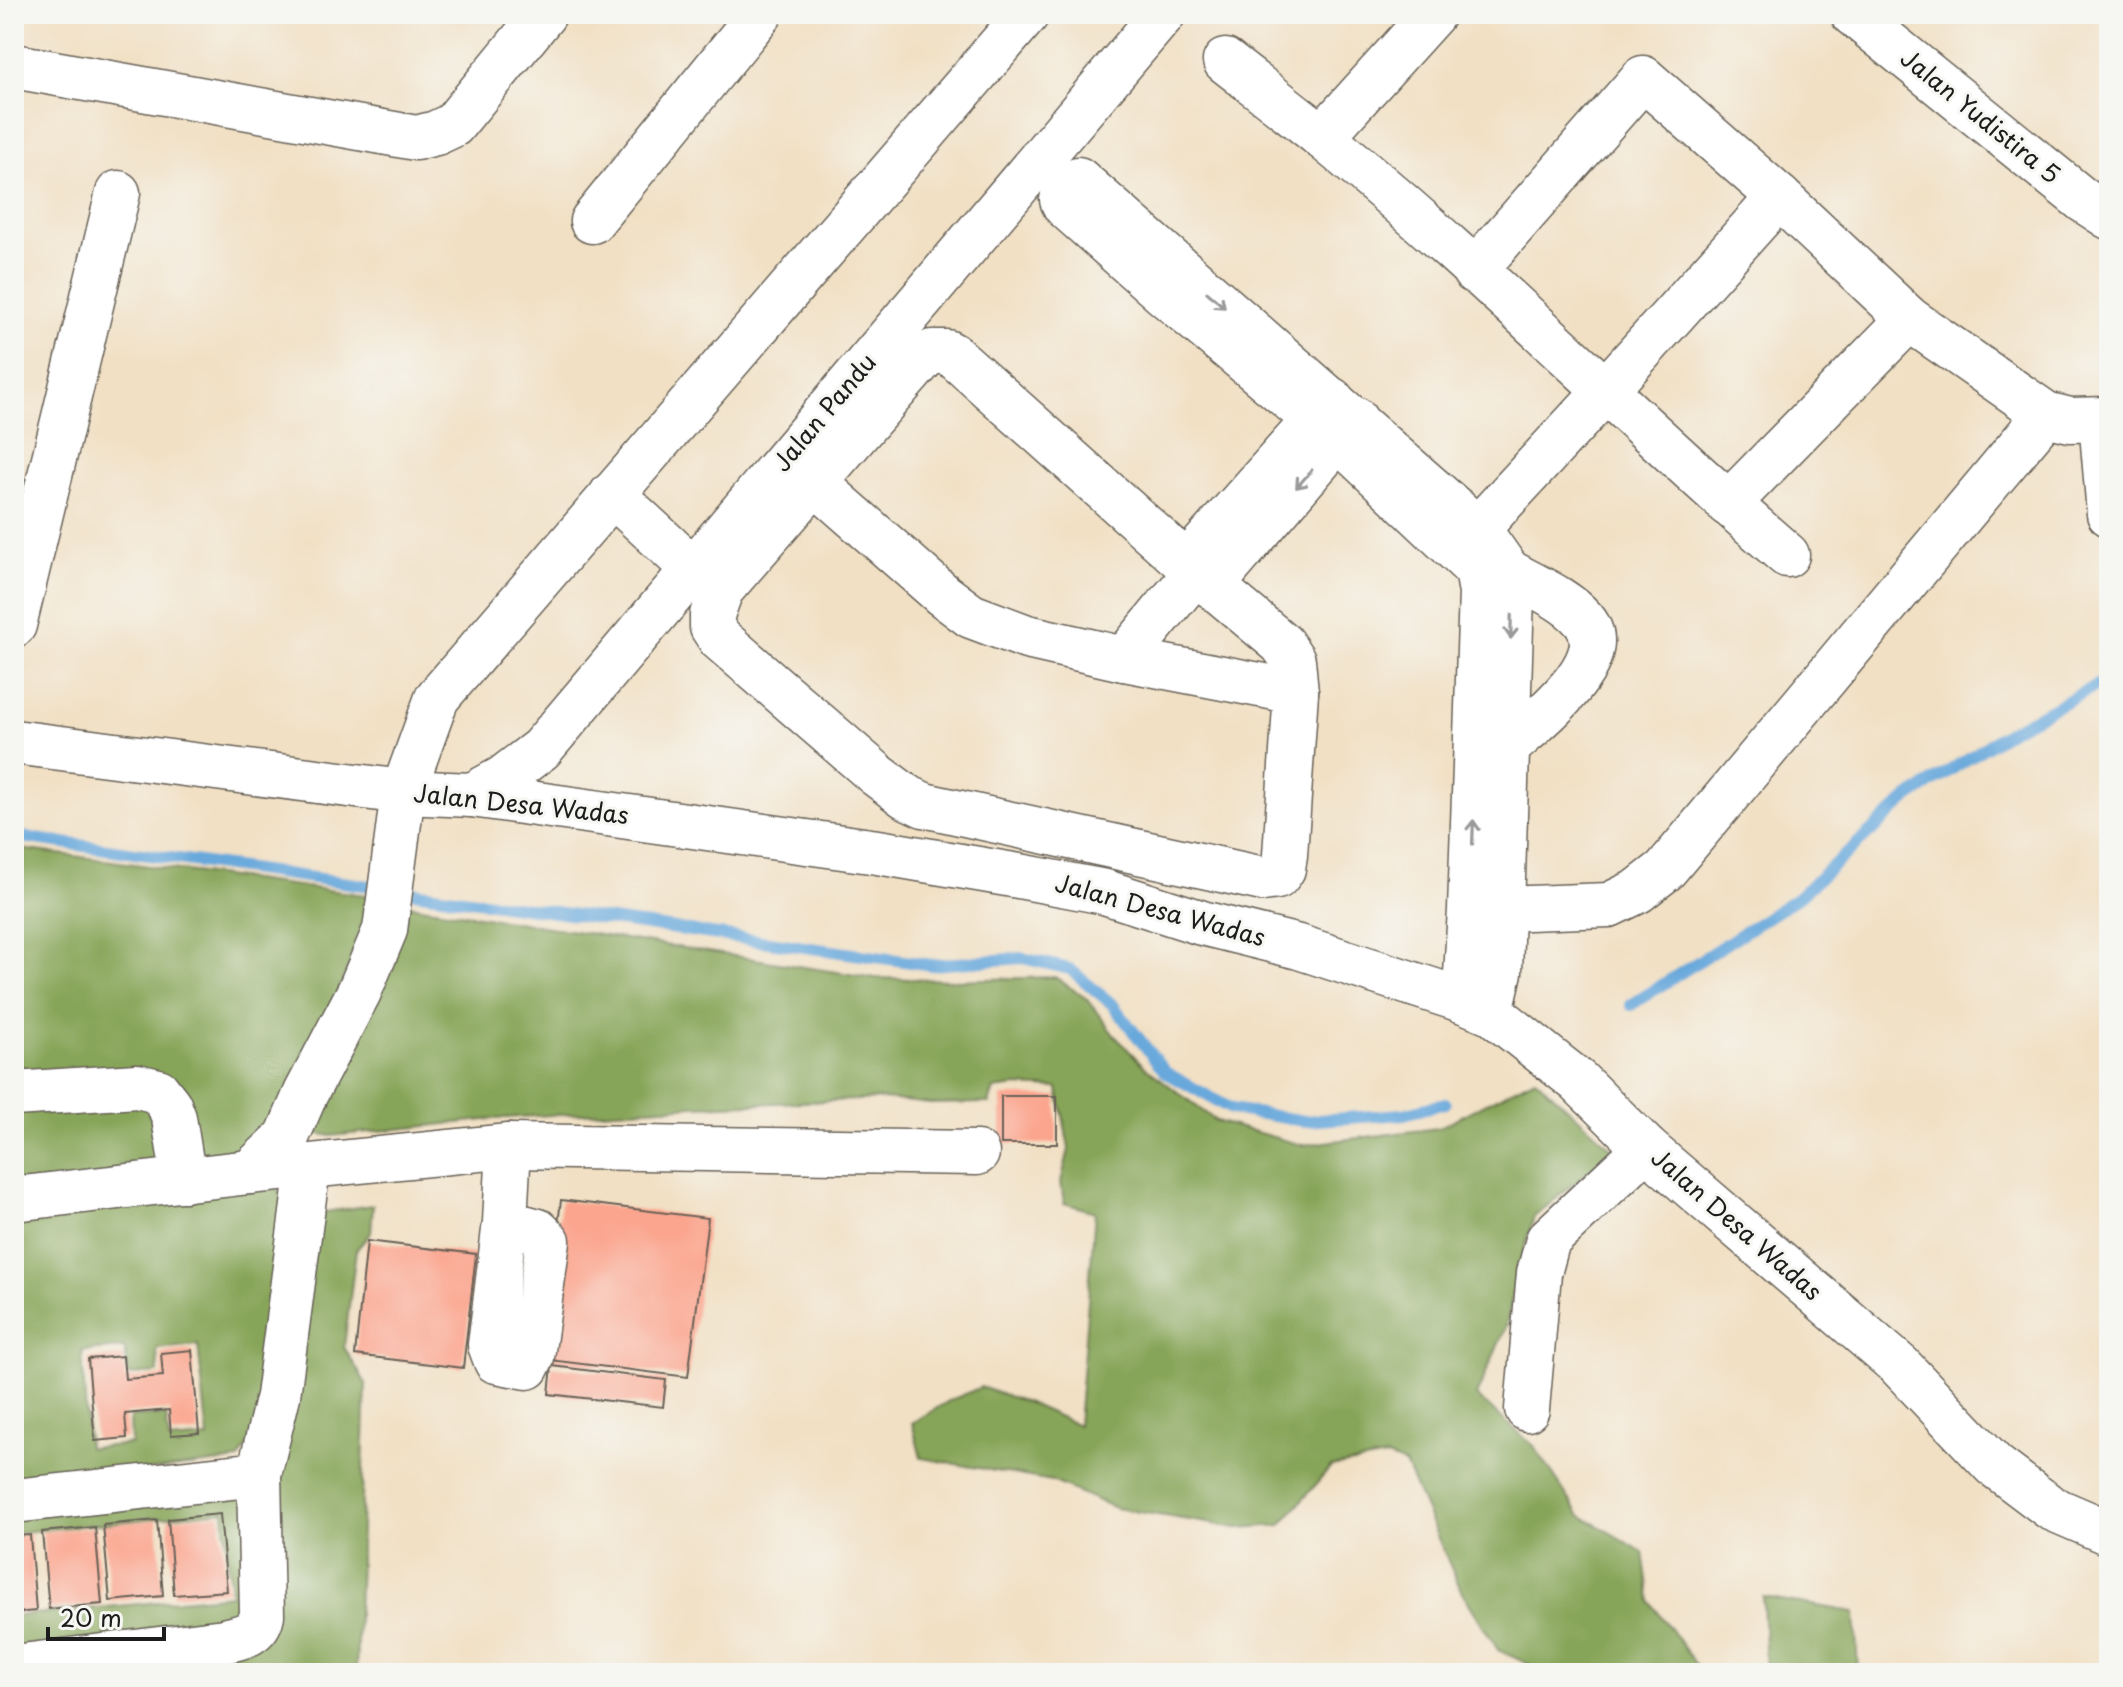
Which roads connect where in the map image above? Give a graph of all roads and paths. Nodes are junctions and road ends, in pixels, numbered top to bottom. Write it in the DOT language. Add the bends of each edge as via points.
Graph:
graph roads {
  1 [pos="544,14"];
  2 [pos="760,14"];
  3 [pos="1027,14"];
  4 [pos="1433,14"];
  5 [pos="1853,14"];
  6 [pos="1153,17"];
  7 [pos="1225,61"];
  8 [pos="14,66"];
  9 [pos="1322,137"];
  10 [pos="118,193"];
  11 [pos="1779,197"];
  12 [pos="2109,217"];
  13 [pos="1102,219"];
  14 [pos="592,221"];
  15 [pos="1474,271"];
  16 [pos="1909,319"];
  17 [pos="1605,391"];
  18 [pos="2046,414"];
  19 [pos="2105,419"];
  20 [pos="1335,420"];
  21 [pos="813,481"];
  22 [pos="612,494"];
  23 [pos="1728,504"];
  24 [pos="2109,514"];
  25 [pos="1787,555"];
  26 [pos="1481,557"];
  27 [pos="693,569"];
  28 [pos="1198,574"];
  29 [pos="14,625"];
  30 [pos="1124,659"];
  31 [pos="1296,692"];
  32 [pos="1493,735"];
  33 [pos="14,742"];
  34 [pos="403,792"];
  35 [pos="472,795"];
  36 [pos="1486,910"];
  37 [pos="1475,1006"];
  38 [pos="14,1094"];
  39 [pos="509,1146"];
  40 [pos="1646,1148"];
  41 [pos="298,1152"];
  42 [pos="977,1153"];
  43 [pos="184,1180"];
  44 [pos="14,1199"];
  45 [pos="505,1222"];
  46 [pos="1527,1409"];
  47 [pos="259,1474"];
  48 [pos="14,1501"];
  49 [pos="2109,1533"];
  50 [pos="14,1667"];
  1 -- 8 [label="street" via="453,125 416,138"];
  2 -- 14 [label="street"];
  3 -- 22 [label="street"];
  4 -- 9 [label="street"];
  5 -- 12 [label="street, Jalan Yudistira 5"];
  6 -- 27 [label="street, Jalan Pandu"];
  7 -- 9 [label="street"];
  9 -- 15 [label="street"];
  10 -- 29 [label="street"];
  11 -- 15 [label="street" via="1643,78"];
  11 -- 16 [label="street"];
  11 -- 17 [label="street"];
  13 -- 20 [label="street"];
  15 -- 17 [label="street"];
  16 -- 18 [label="street"];
  16 -- 23 [label="street"];
  17 -- 23 [label="street"];
  17 -- 26 [label="street"];
  18 -- 19 [label="street"];
  18 -- 36 [label="street" via="1665,870 1609,905"];
  19 -- 24 [label="street"];
  20 -- 26 [label="street"];
  20 -- 28 [label="street"];
  21 -- 28 [label="street" via="924,357 947,352"];
  21 -- 30 [label="street" via="971,616 1027,637"];
  21 -- 31 [label="street" via="721,590 712,627 877,775 924,805 1263,879 1277,877 1285,855"];
  22 -- 27 [label="street"];
  22 -- 34 [label="street" via="437,698"];
  23 -- 25 [label="street"];
  26 -- 32 [label="street" via="1512,595"];
  26 -- 32 [label="street" via="1572,609 1590,628 1591,637 1578,681"];
  27 -- 35 [label="street, Jalan Pandu" via="541,749"];
  28 -- 30 [label="street"];
  28 -- 31 [label="street" via="1282,644 1293,660"];
  30 -- 31 [label="street"];
  32 -- 36 [label="street"];
  33 -- 34 [label="street, Jalan Desa Wadas"];
  34 -- 35 [label="street, Jalan Desa Wadas"];
  34 -- 41 [label="street" via="385,930 306,1093"];
  35 -- 37 [label="street, Jalan Desa Wadas" via="878,852 1105,892 1299,947"];
  36 -- 37 [label="street" via="1466,974"];
  37 -- 40 [label="street, Jalan Desa Wadas" via="1578,1081"];
  38 -- 43 [label="street" via="137,1086 158,1091 174,1118"];
  39 -- 41 [label="street"];
  39 -- 42 [label="street"];
  39 -- 45 [label="street"];
  40 -- 46 [label="street" via="1548,1240 1539,1273"];
  40 -- 49 [label="street, Jalan Desa Wadas" via="1900,1366 1994,1465 2051,1508"];
  41 -- 43 [label="street" via="250,1172"];
  41 -- 47 [label="street" via="278,1396"];
  43 -- 44 [label="street"];
  47 -- 48 [label="street"];
  47 -- 50 [label="street" via="262,1615 254,1632 224,1641"];
}
